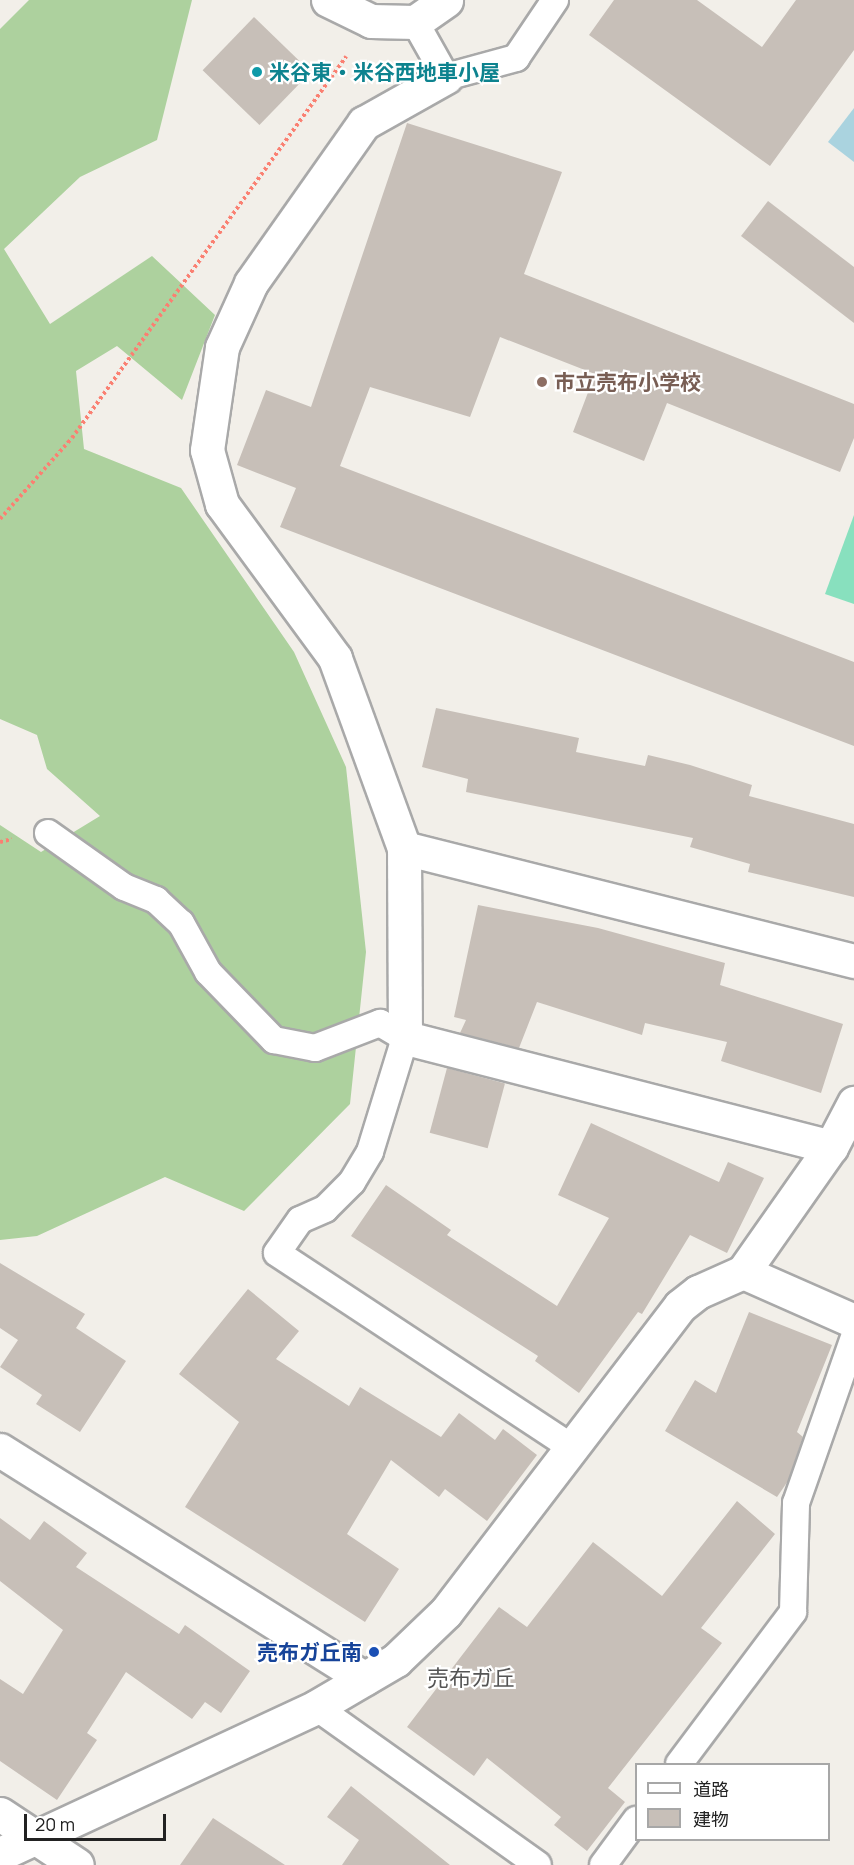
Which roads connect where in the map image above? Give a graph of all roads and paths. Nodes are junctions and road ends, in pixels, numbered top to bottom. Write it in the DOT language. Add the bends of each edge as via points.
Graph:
graph roads {
  1 [pos="328,0"];
  2 [pos="446,0"];
  3 [pos="555,0"];
  4 [pos="371,21"];
  5 [pos="415,22"];
  6 [pos="446,77"];
  7 [pos="0,519"];
  8 [pos="48,833"];
  9 [pos="404,848"];
  10 [pos="854,961"];
  11 [pos="405,1038"];
  12 [pos="854,1103"];
  13 [pos="831,1148"];
  14 [pos="743,1272"];
  15 [pos="854,1321"];
  16 [pos="854,1337"];
  17 [pos="573,1448"];
  18 [pos="0,1450"];
  19 [pos="364,1678"];
  20 [pos="316,1707"];
  21 [pos="679,1763"];
  22 [pos="0,1814"];
  23 [pos="635,1821"];
  24 [pos="37,1839"];
  25 [pos="0,1854"];
  26 [pos="77,1865"];
  27 [pos="538,1865"];
  28 [pos="603,1865"];
  1 -- 4 [label="street"];
  2 -- 5 [label="street"];
  3 -- 6 [label="lane" via="516,58"];
  4 -- 5 [label="street"];
  4 -- 7 [label="path" via="72,438"];
  5 -- 6 [label="lane"];
  6 -- 9 [label="street" via="364,123 251,284 222,347 207,450 222,504 335,657"];
  8 -- 11 [label="lane" via="124,887 156,900 181,922 208,972 274,1040 315,1048 380,1023"];
  9 -- 10 [label="street"];
  9 -- 11 [label="street"];
  11 -- 13 [label="street"];
  11 -- 17 [label="lane" via="370,1152 352,1182 325,1209 300,1220 277,1253"];
  12 -- 13 [label="street"];
  13 -- 14 [label="street"];
  14 -- 15 [label="street"];
  14 -- 17 [label="street" via="680,1306"];
  16 -- 21 [label="lane" via="796,1503 793,1612"];
  17 -- 19 [label="street" via="447,1612 396,1660"];
  18 -- 19 [label="street"];
  19 -- 20 [label="street"];
  20 -- 24 [label="street"];
  20 -- 27 [label="lane"];
  22 -- 24 [label="street"];
  23 -- 28 [label="lane"];
  24 -- 25 [label="street"];
  24 -- 26 [label="street"];
}
